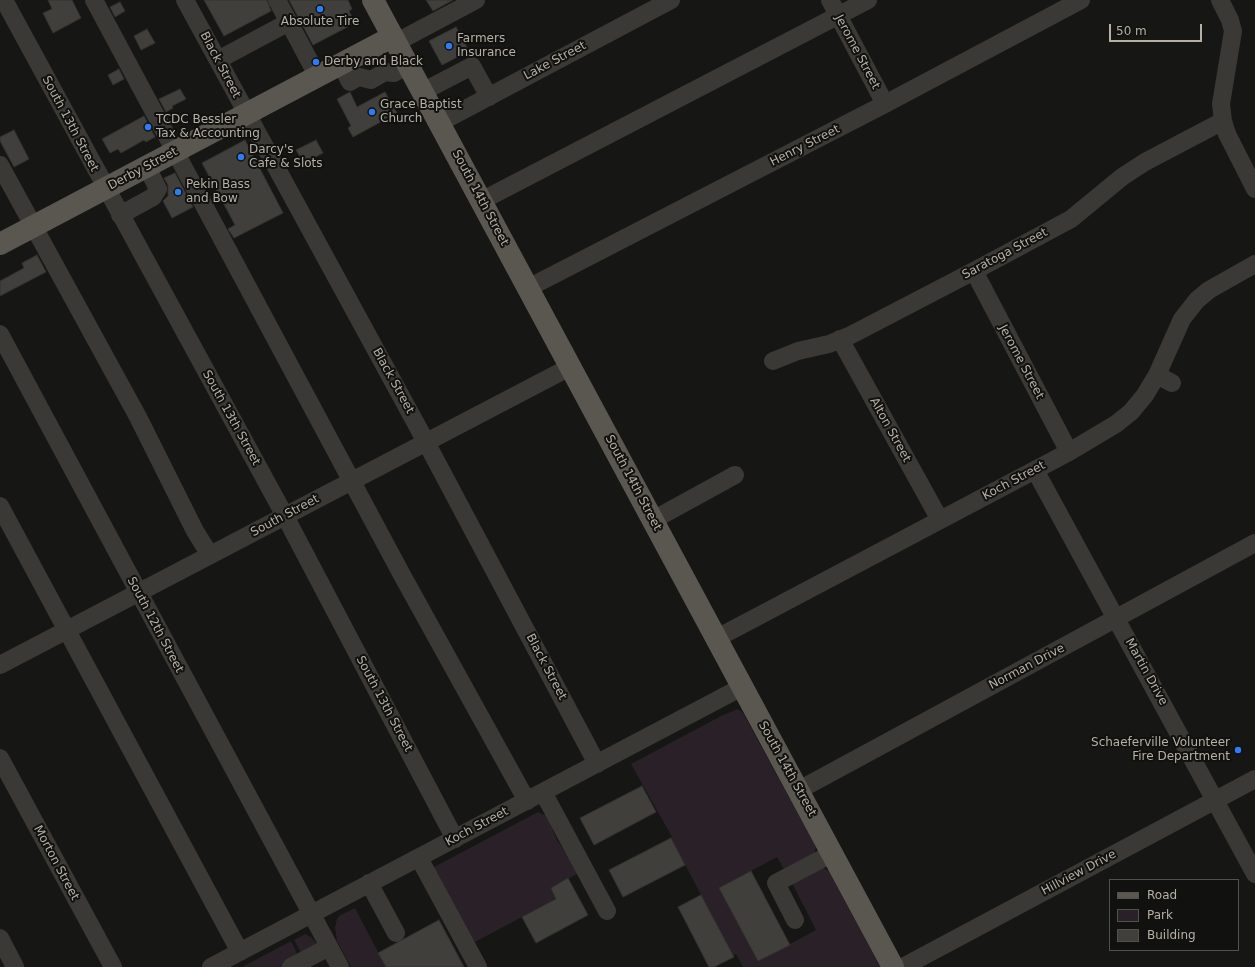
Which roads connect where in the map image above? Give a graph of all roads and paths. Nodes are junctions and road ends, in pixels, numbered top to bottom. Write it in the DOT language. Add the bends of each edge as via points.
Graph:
graph roads {
  1 [pos="4,0"];
  2 [pos="94,0"];
  3 [pos="185,0"];
  4 [pos="277,0"];
  5 [pos="373,0"];
  6 [pos="476,0"];
  7 [pos="671,0"];
  8 [pos="868,0"];
  9 [pos="1081,0"];
  10 [pos="1220,0"];
  11 [pos="834,8"];
  12 [pos="289,22"];
  13 [pos="394,40"];
  14 [pos="218,60"];
  15 [pos="341,64"];
  16 [pos="408,65"];
  17 [pos="318,77"];
  18 [pos="425,97"];
  19 [pos="489,97"];
  20 [pos="885,104"];
  21 [pos="246,114"];
  22 [pos="1222,121"];
  23 [pos="439,123"];
  24 [pos="176,152"];
  25 [pos="0,165"];
  26 [pos="147,167"];
  27 [pos="105,189"];
  28 [pos="1255,189"];
  29 [pos="481,201"];
  30 [pos="120,215"];
  31 [pos="33,227"];
  32 [pos="0,244"];
  33 [pos="1255,264"];
  34 [pos="974,271"];
  35 [pos="528,288"];
  36 [pos="0,334"];
  37 [pos="840,339"];
  38 [pos="773,361"];
  39 [pos="570,367"];
  40 [pos="426,442"];
  41 [pos="1069,452"];
  42 [pos="1035,470"];
  43 [pos="735,475"];
  44 [pos="352,480"];
  45 [pos="0,506"];
  46 [pos="285,516"];
  47 [pos="653,520"];
  48 [pos="940,520"];
  49 [pos="1255,543"];
  50 [pos="210,555"];
  51 [pos="138,594"];
  52 [pos="1117,618"];
  53 [pos="67,631"];
  54 [pos="717,638"];
  55 [pos="0,665"];
  56 [pos="742,687"];
  57 [pos="0,758"];
  58 [pos="597,764"];
  59 [pos="1255,779"];
  60 [pos="799,790"];
  61 [pos="544,792"];
  62 [pos="526,801"];
  63 [pos="1216,801"];
  64 [pos="455,839"];
  65 [pos="832,853"];
  66 [pos="419,858"];
  67 [pos="1255,874"];
  68 [pos="369,884"];
  69 [pos="607,911"];
  70 [pos="312,914"];
  71 [pos="795,920"];
  72 [pos="396,933"];
  73 [pos="0,938"];
  74 [pos="329,947"];
  75 [pos="240,952"];
  76 [pos="15,967"];
  77 [pos="113,967"];
  78 [pos="211,967"];
  79 [pos="291,967"];
  80 [pos="340,967"];
  81 [pos="478,967"];
  82 [pos="893,967"];
  83 [pos="903,967"];
  1 -- 27 [label="street, South 13th Street"];
  2 -- 24 [label="street"];
  3 -- 14 [label="street, Black Street"];
  4 -- 12 [label="street"];
  5 -- 13 [label="main road, South 14th Street"];
  6 -- 13 [label="street"];
  7 -- 19 [label="street, Lake Street"];
  8 -- 11 [label="street"];
  9 -- 20 [label="street, Henry Street"];
  10 -- 22 [label="street" via="1233,31 1221,104"];
  11 -- 20 [label="street, Jerome Street"];
  11 -- 29 [label="street"];
  12 -- 14 [label="street"];
  12 -- 17 [label="street"];
  13 -- 15 [label="main road, Derby Street"];
  13 -- 16 [label="main road, South 14th Street"];
  14 -- 21 [label="street, Black Street"];
  15 -- 16 [label="street" via="350,82 360,77 371,80 385,72 394,73"];
  15 -- 17 [label="main road, Derby Street"];
  16 -- 18 [label="main road, South 14th Street"];
  17 -- 21 [label="main road, Derby Street"];
  18 -- 19 [label="street" via="472,66"];
  18 -- 23 [label="main road, South 14th Street"];
  19 -- 23 [label="street, Lake Street"];
  20 -- 35 [label="street, Henry Street"];
  21 -- 24 [label="main road, Derby Street"];
  21 -- 40 [label="street, Black Street"];
  22 -- 28 [label="street"];
  22 -- 34 [label="street, Saratoga Street" via="1145,162 1122,177 1071,219"];
  23 -- 29 [label="main road, South 14th Street"];
  24 -- 26 [label="main road, Derby Street"];
  24 -- 44 [label="street"];
  25 -- 31 [label="street"];
  26 -- 27 [label="main road, Derby Street"];
  26 -- 30 [label="street" via="158,189 153,197"];
  27 -- 30 [label="street, South 13th Street"];
  27 -- 31 [label="main road, Derby Street"];
  29 -- 35 [label="main road, South 14th Street"];
  30 -- 46 [label="street, South 13th Street"];
  31 -- 32 [label="main road, Derby Street"];
  31 -- 50 [label="street" via="138,417"];
  33 -- 41 [label="street, Koch Street" via="1209,290 1182,319 1165,379 1145,394 1131,412 1116,424"];
  34 -- 37 [label="street, Saratoga Street"];
  34 -- 41 [label="street, Jerome Street"];
  35 -- 39 [label="main road, South 14th Street"];
  36 -- 51 [label="street, South 12th Street"];
  37 -- 38 [label="street, Saratoga Street"];
  37 -- 48 [label="street, Alton Street"];
  39 -- 40 [label="street, South Street"];
  39 -- 47 [label="main road, South 14th Street"];
  40 -- 44 [label="street, South Street"];
  40 -- 58 [label="street, Black Street"];
  41 -- 42 [label="street, Koch Street"];
  42 -- 48 [label="street, Koch Street"];
  42 -- 52 [label="street, Martin Drive"];
  43 -- 47 [label="street"];
  44 -- 46 [label="street, South Street"];
  44 -- 62 [label="street"];
  45 -- 53 [label="street"];
  46 -- 50 [label="street, South Street"];
  46 -- 64 [label="street, South 13th Street"];
  47 -- 54 [label="main road, South 14th Street"];
  48 -- 54 [label="street, Koch Street"];
  49 -- 52 [label="street, Norman Drive"];
  50 -- 51 [label="street, South Street"];
  51 -- 53 [label="street, South Street"];
  51 -- 70 [label="street, South 12th Street"];
  52 -- 60 [label="street, Norman Drive"];
  52 -- 63 [label="street, Martin Drive"];
  53 -- 55 [label="street, South Street"];
  53 -- 75 [label="street"];
  54 -- 56 [label="main road, South 14th Street"];
  56 -- 58 [label="street, Koch Street"];
  56 -- 60 [label="main road, South 14th Street"];
  57 -- 77 [label="street, Morton Street"];
  58 -- 61 [label="street, Koch Street"];
  59 -- 63 [label="street, Hillview Drive"];
  60 -- 65 [label="main road, South 14th Street"];
  61 -- 62 [label="street, Koch Street"];
  61 -- 69 [label="street"];
  62 -- 64 [label="street, Koch Street"];
  63 -- 67 [label="street, Martin Drive"];
  63 -- 83 [label="street, Hillview Drive"];
  64 -- 66 [label="street, Koch Street"];
  65 -- 71 [label="street" via="776,883"];
  65 -- 82 [label="main road, South 14th Street"];
  66 -- 68 [label="street, Koch Street"];
  66 -- 81 [label="street"];
  68 -- 70 [label="street, Koch Street"];
  68 -- 72 [label="street"];
  70 -- 74 [label="street, South 12th Street"];
  70 -- 75 [label="street, Koch Street"];
  73 -- 76 [label="street"];
  74 -- 79 [label="street"];
  74 -- 80 [label="street, South 12th Street"];
  75 -- 78 [label="street, Koch Street"];
}
